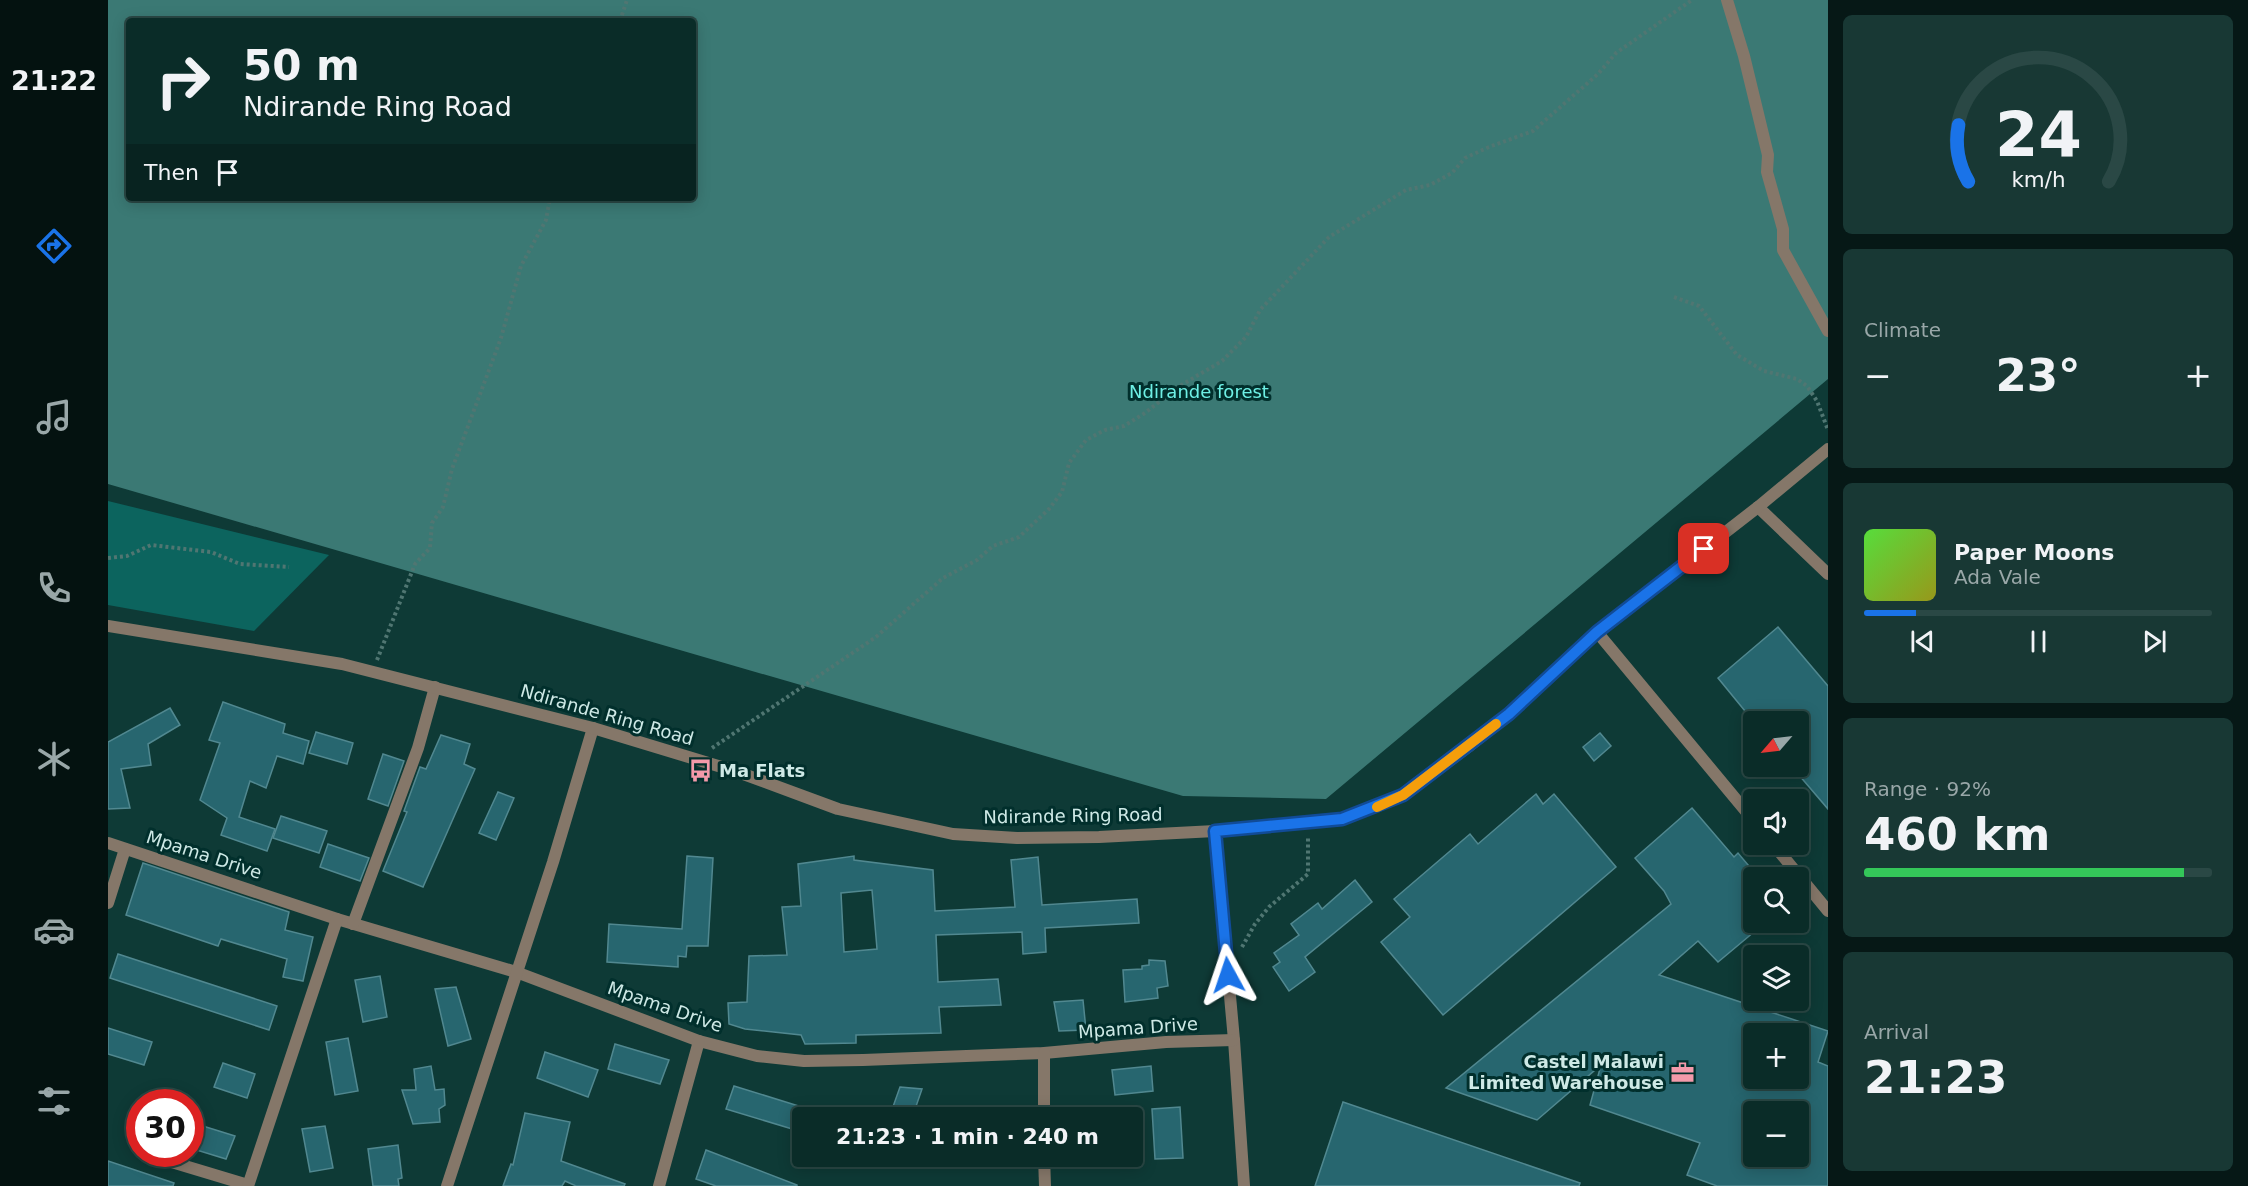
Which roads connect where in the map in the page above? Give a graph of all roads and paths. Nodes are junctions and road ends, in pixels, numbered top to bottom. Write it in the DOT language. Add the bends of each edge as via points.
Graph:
graph roads {
  1 [pos="627,0"];
  2 [pos="1692,0"];
  3 [pos="1727,0"];
  4 [pos="622,18"];
  5 [pos="549,201"];
  6 [pos="1674,297"];
  7 [pos="1828,331"];
  8 [pos="1828,430"];
  9 [pos="1828,449"];
  10 [pos="1758,507"];
  11 [pos="108,558"];
  12 [pos="289,567"];
  13 [pos="1828,574"];
  14 [pos="108,626"];
  15 [pos="1597,632"];
  16 [pos="373,671"];
  17 [pos="435,687"];
  18 [pos="593,728"];
  19 [pos="693,758"];
  20 [pos="1743,808"];
  21 [pos="1306,822"];
  22 [pos="1215,831"];
  23 [pos="108,843"];
  24 [pos="125,849"];
  25 [pos="1782,855"];
  26 [pos="108,903"];
  27 [pos="1828,911"];
  28 [pos="337,919"];
  29 [pos="353,924"];
  30 [pos="516,972"];
  31 [pos="1228,975"];
  32 [pos="1234,1040"];
  33 [pos="699,1041"];
  34 [pos="1044,1053"];
  35 [pos="1044,1107"];
  36 [pos="188,1167"];
  37 [pos="1044,1167"];
  38 [pos="248,1185"];
  39 [pos="447,1186"];
  40 [pos="659,1186"];
  41 [pos="1045,1186"];
  42 [pos="1244,1186"];
  1 -- 4 [label="path"];
  2 -- 19 [label="path" via="1616,53 1533,132 1465,158 1452,173 1430,186 1406,190 1329,237 1268,302 1246,337 1222,361 1124,426 1086,440 1069,463 1062,492 1018,537 993,546 977,560 943,578 851,655 780,700 727,740"];
  3 -- 7 [label="street" via="1768,155 1767,172 1783,229 1784,250"];
  5 -- 16 [label="path" via="546,220 521,266 501,338 452,470 444,507 432,523 430,548 415,564"];
  6 -- 8 [label="path" via="1699,306 1737,355 1807,386"];
  9 -- 10 [label="street, Ndirande Ring Road"];
  10 -- 13 [label="street"];
  10 -- 15 [label="street, Ndirande Ring Road"];
  11 -- 12 [label="path" via="128,556 151,545 211,552 240,564"];
  14 -- 16 [label="street, Ndirande Ring Road"];
  15 -- 20 [label="street"];
  15 -- 21 [label="street, Ndirande Ring Road" via="1509,714 1403,795 1342,819"];
  16 -- 17 [label="street, Ndirande Ring Road"];
  17 -- 18 [label="street, Ndirande Ring Road"];
  17 -- 29 [label="street"];
  18 -- 19 [label="street, Ndirande Ring Road"];
  18 -- 30 [label="street"];
  19 -- 22 [label="street, Ndirande Ring Road" via="838,809 953,834 1053,838"];
  21 -- 22 [label="street, Ndirande Ring Road"];
  21 -- 31 [label="path" via="1308,874 1255,924"];
  22 -- 31 [label="street"];
  23 -- 24 [label="street, Mpama Drive"];
  24 -- 26 [label="street"];
  24 -- 28 [label="street, Mpama Drive"];
  25 -- 27 [label="street"];
  28 -- 29 [label="street, Mpama Drive"];
  28 -- 38 [label="street"];
  29 -- 30 [label="street, Mpama Drive"];
  30 -- 33 [label="street, Mpama Drive"];
  30 -- 39 [label="street"];
  31 -- 32 [label="street"];
  32 -- 34 [label="street, Mpama Drive"];
  32 -- 42 [label="street"];
  33 -- 34 [label="street, Mpama Drive" via="757,1056 804,1061"];
  33 -- 40 [label="street"];
  34 -- 35 [label="street"];
  36 -- 38 [label="street"];
  37 -- 41 [label="street"];
}
